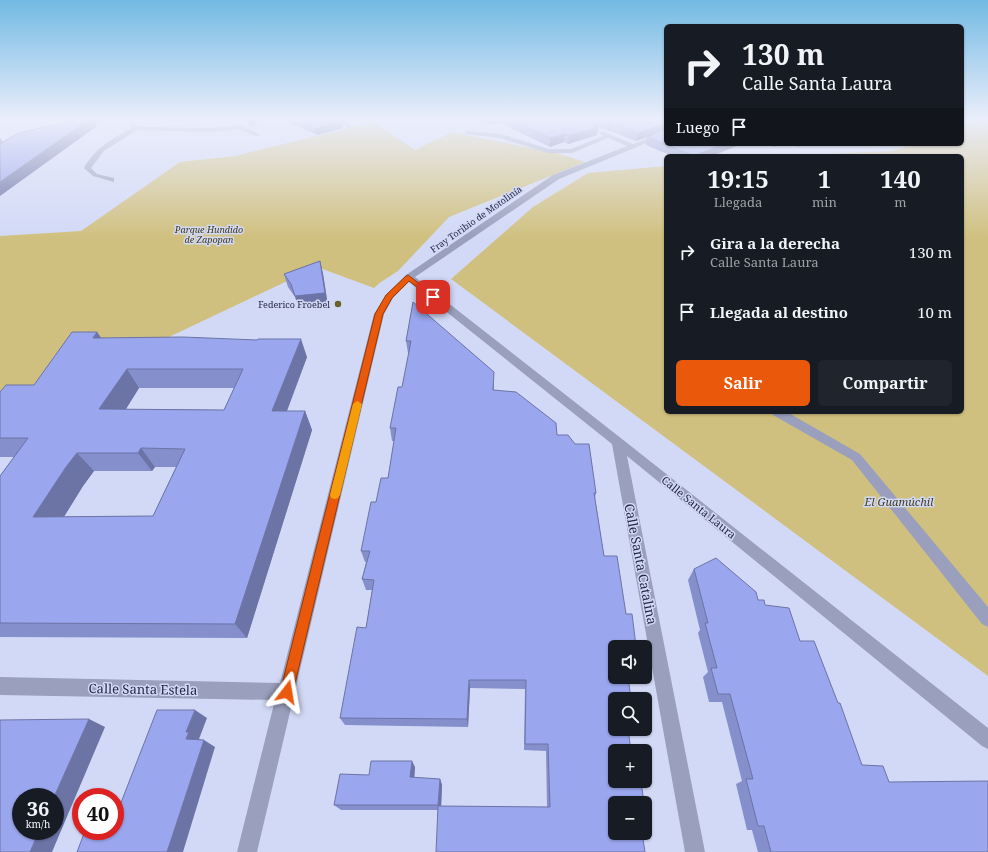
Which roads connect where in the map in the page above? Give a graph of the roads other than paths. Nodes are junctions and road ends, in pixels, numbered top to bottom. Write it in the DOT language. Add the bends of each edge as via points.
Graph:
graph roads {
  1 [pos="94,158"];
  2 [pos="606,158"];
  3 [pos="111,180"];
  4 [pos="408,277"];
  5 [pos="781,414"];
  6 [pos="618,442"];
  7 [pos="988,619"];
  8 [pos="0,686"];
  9 [pos="287,692"];
  10 [pos="988,740"];
  11 [pos="247,852"];
  12 [pos="695,852"];
  1 -- 3 [label="street" via="87,168 95,175"];
  2 -- 4 [label="street, Fray Toribio de Motolinía" via="556,177"];
  4 -- 6 [label="street, Calle Santa Laura"];
  4 -- 9 [label="street, Fray Toribio de Motolinía" via="389,297 379,314"];
  5 -- 7 [label="street" via="856,457"];
  6 -- 10 [label="street, Calle Santa Laura"];
  6 -- 12 [label="street, Calle Santa Catalina"];
  8 -- 9 [label="street, Calle Santa Estela"];
  9 -- 11 [label="street, Fray Toribio de Motolinía"];
}
